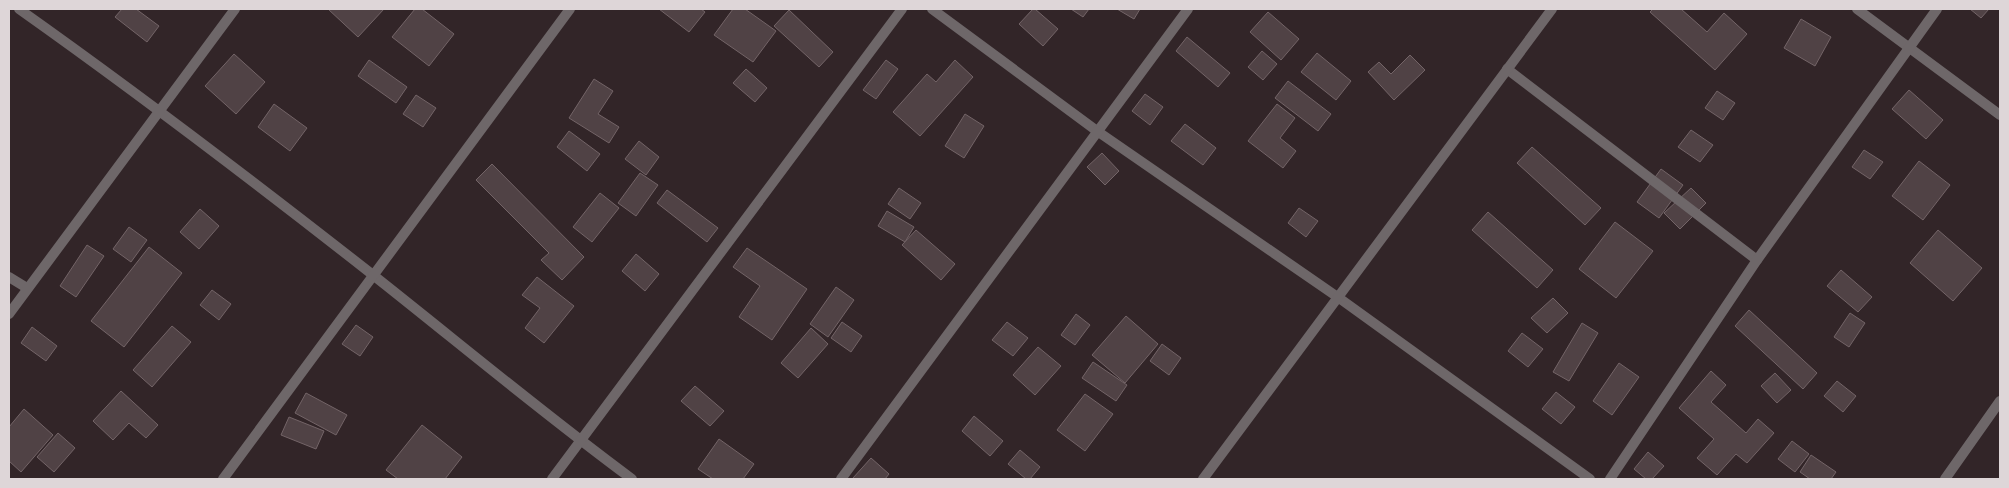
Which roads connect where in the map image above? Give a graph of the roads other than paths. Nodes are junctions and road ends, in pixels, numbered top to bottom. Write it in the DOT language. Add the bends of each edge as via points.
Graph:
graph roads {
  1 [pos="19,9"];
  2 [pos="234,9"];
  3 [pos="570,9"];
  4 [pos="902,9"];
  5 [pos="932,9"];
  6 [pos="1188,9"];
  7 [pos="1552,9"];
  8 [pos="1857,9"];
  9 [pos="1937,9"];
  10 [pos="1910,47"];
  11 [pos="1507,70"];
  12 [pos="159,110"];
  13 [pos="2000,115"];
  14 [pos="1097,131"];
  15 [pos="1757,260"];
  16 [pos="373,275"];
  17 [pos="9,277"];
  18 [pos="27,288"];
  19 [pos="1338,298"];
  20 [pos="9,314"];
  21 [pos="2000,401"];
  22 [pos="581,441"];
  23 [pos="223,479"];
  24 [pos="552,479"];
  25 [pos="632,479"];
  26 [pos="841,479"];
  27 [pos="1203,479"];
  28 [pos="1590,479"];
  29 [pos="1610,479"];
  30 [pos="1945,479"];
  1 -- 12 [label="street"];
  2 -- 12 [label="street"];
  3 -- 16 [label="street"];
  4 -- 22 [label="street"];
  5 -- 14 [label="street"];
  6 -- 14 [label="street"];
  7 -- 11 [label="street"];
  8 -- 10 [label="street"];
  9 -- 10 [label="street"];
  10 -- 13 [label="street"];
  10 -- 15 [label="street"];
  11 -- 15 [label="street"];
  11 -- 19 [label="street"];
  12 -- 16 [label="street"];
  12 -- 18 [label="street"];
  14 -- 19 [label="street"];
  14 -- 26 [label="street"];
  15 -- 29 [label="street"];
  16 -- 22 [label="street"];
  16 -- 23 [label="street"];
  17 -- 18 [label="street"];
  18 -- 20 [label="street"];
  19 -- 27 [label="street"];
  19 -- 28 [label="street"];
  21 -- 30 [label="street"];
  22 -- 24 [label="street"];
  22 -- 25 [label="street"];
}
